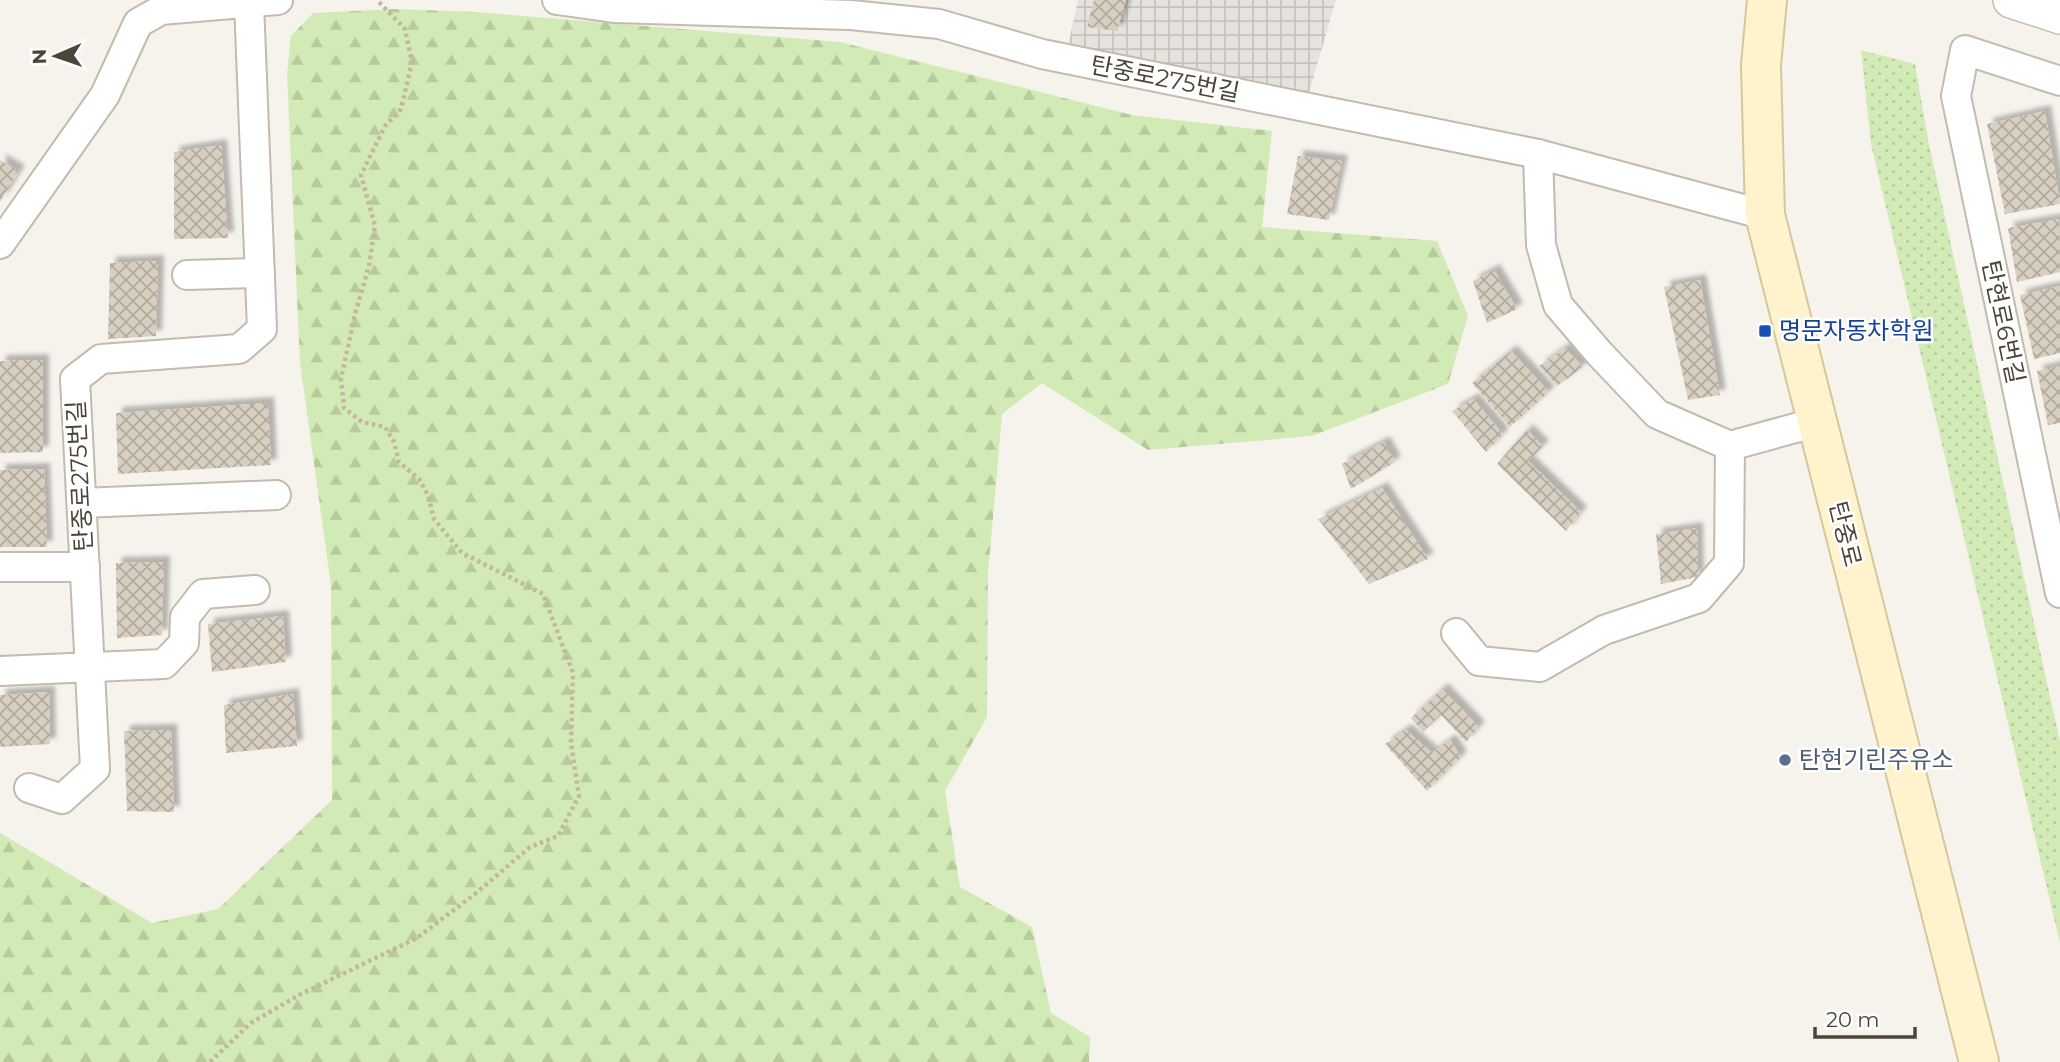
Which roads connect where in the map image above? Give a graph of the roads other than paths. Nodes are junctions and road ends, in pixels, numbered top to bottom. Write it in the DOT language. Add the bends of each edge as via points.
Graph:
graph roads {
  1 [pos="278,0"];
  2 [pos="556,0"];
  3 [pos="1767,0"];
  4 [pos="2011,0"];
  5 [pos="249,3"];
  6 [pos="2060,16"];
  7 [pos="2060,81"];
  8 [pos="1538,154"];
  9 [pos="1765,215"];
  10 [pos="0,243"];
  11 [pos="260,273"];
  12 [pos="187,275"];
  13 [pos="1817,422"];
  14 [pos="1730,446"];
  15 [pos="276,495"];
  16 [pos="82,503"];
  17 [pos="85,567"];
  18 [pos="0,568"];
  19 [pos="255,590"];
  20 [pos="2060,593"];
  21 [pos="1456,633"];
  22 [pos="90,667"];
  23 [pos="0,671"];
  24 [pos="29,788"];
  25 [pos="1979,1062"];
  1 -- 5 [label="street"];
  2 -- 8 [label="street, 탄중로275번길" via="614,8 851,15 939,24 1042,54"];
  3 -- 9 [label="main road, 탄중로" via="1761,65"];
  4 -- 6 [label="street"];
  5 -- 10 [label="street" via="161,10 138,23 106,95"];
  5 -- 11 [label="street, 탄중로275번길"];
  7 -- 20 [label="street, 탄현로6번길" via="1965,50 1956,96"];
  8 -- 9 [label="street, 탄중로275번길"];
  8 -- 14 [label="street" via="1541,245 1558,305 1657,414"];
  9 -- 13 [label="main road, 탄중로"];
  11 -- 12 [label="street"];
  11 -- 16 [label="street, 탄중로275번길" via="262,329 239,349 101,359 75,379"];
  13 -- 14 [label="street"];
  13 -- 25 [label="main road, 탄중로"];
  14 -- 21 [label="street" via="1729,563 1699,598 1604,630 1540,667 1479,661"];
  15 -- 16 [label="street"];
  16 -- 17 [label="street, 탄중로275번길"];
  17 -- 18 [label="street"];
  17 -- 22 [label="street, 탄중로275번길"];
  19 -- 22 [label="street" via="203,594 185,617 184,643 164,664"];
  22 -- 23 [label="street"];
  22 -- 24 [label="street, 탄중로275번길" via="95,769 62,799"];
}
